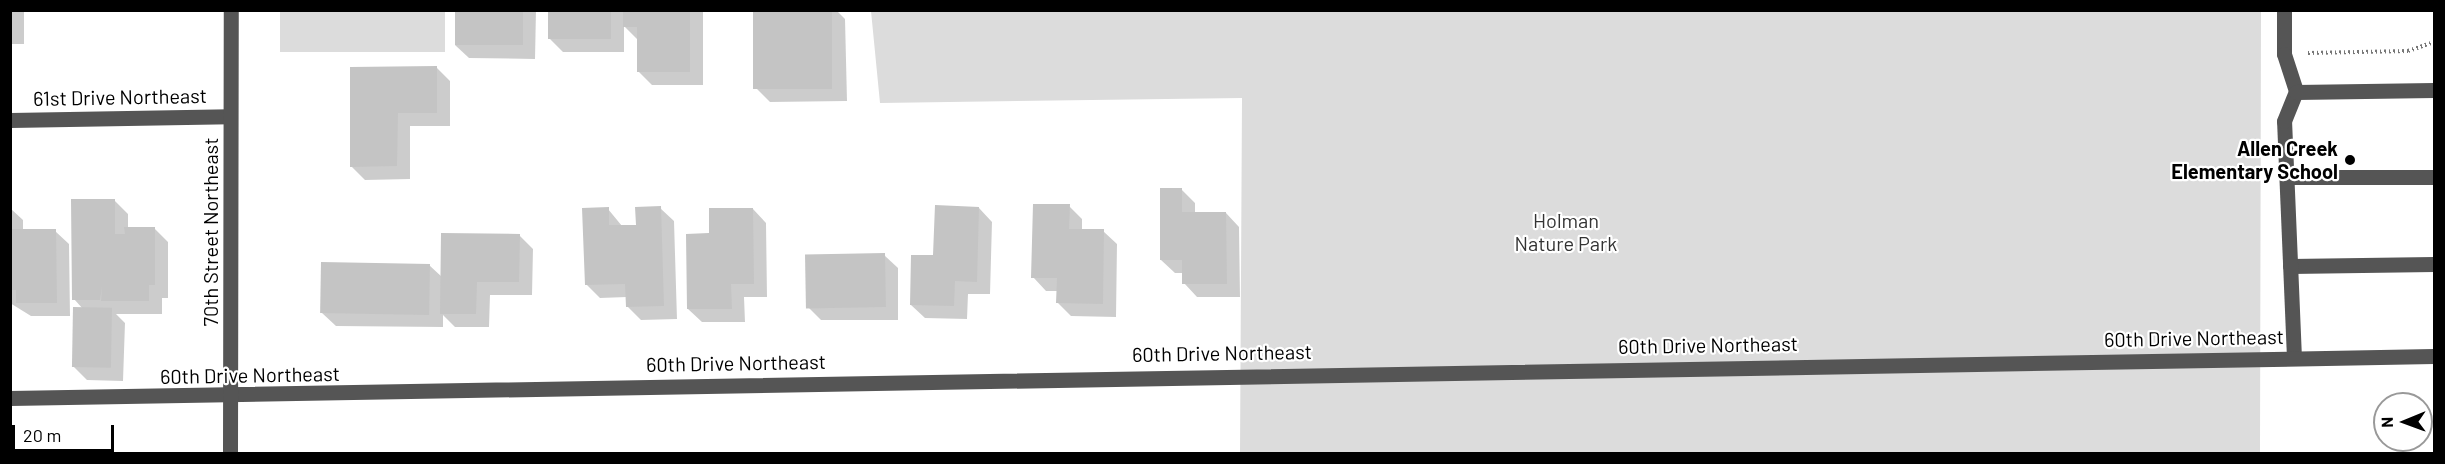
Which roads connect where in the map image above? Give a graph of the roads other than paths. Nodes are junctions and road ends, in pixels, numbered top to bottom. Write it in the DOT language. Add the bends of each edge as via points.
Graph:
graph roads {
  1 [pos="231,10"];
  2 [pos="2284,10"];
  3 [pos="2434,90"];
  4 [pos="2295,92"];
  5 [pos="230,116"];
  6 [pos="10,120"];
  7 [pos="2286,177"];
  8 [pos="2434,177"];
  9 [pos="2434,264"];
  10 [pos="2290,266"];
  11 [pos="2434,356"];
  12 [pos="2294,358"];
  13 [pos="231,397"];
  14 [pos="10,398"];
  15 [pos="230,453"];
  1 -- 5 [label="street, 70th Street Northeast"];
  2 -- 4 [label="street" via="2284,54"];
  3 -- 4 [label="street"];
  4 -- 7 [label="street" via="2284,121"];
  5 -- 6 [label="street, 61st Drive Northeast"];
  5 -- 13 [label="street, 70th Street Northeast"];
  7 -- 8 [label="street"];
  7 -- 10 [label="street"];
  9 -- 10 [label="street"];
  10 -- 12 [label="street"];
  11 -- 12 [label="street, 60th Drive Northeast"];
  12 -- 13 [label="street, 60th Drive Northeast" via="1052,376"];
  13 -- 14 [label="street, 60th Drive Northeast"];
  13 -- 15 [label="street, 70th Street Northeast"];
}
